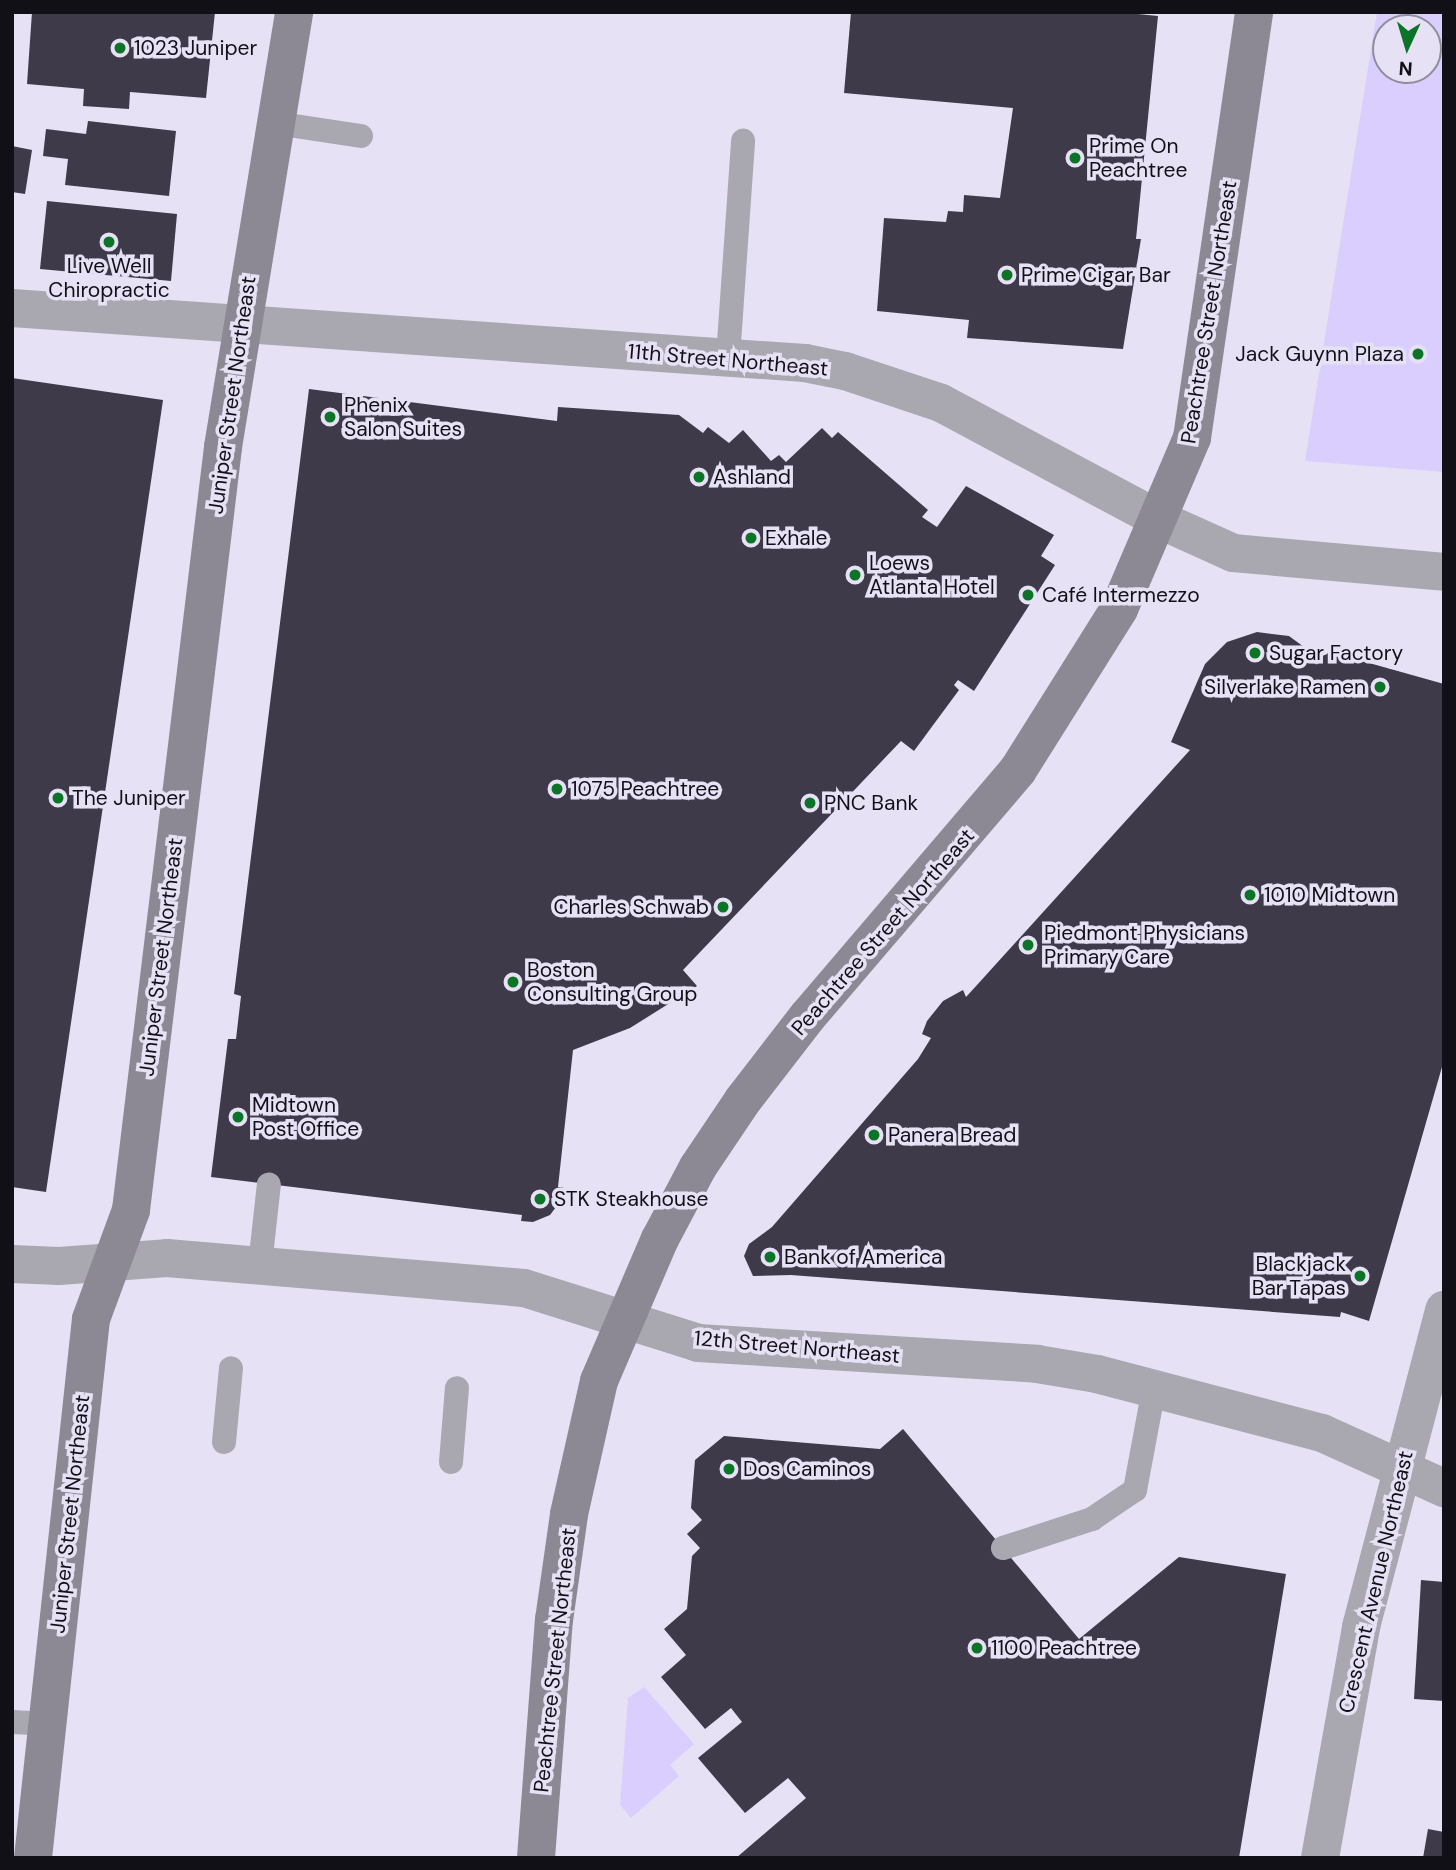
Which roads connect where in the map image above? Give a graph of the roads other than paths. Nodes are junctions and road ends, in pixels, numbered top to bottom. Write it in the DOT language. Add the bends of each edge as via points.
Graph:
graph roads {
  1 [pos="294,12"];
  2 [pos="1254,12"];
  3 [pos="275,123"];
  4 [pos="361,136"];
  5 [pos="743,141"];
  6 [pos="12,308"];
  7 [pos="242,323"];
  8 [pos="728,357"];
  9 [pos="1160,520"];
  10 [pos="1444,572"];
  11 [pos="269,1184"];
  12 [pos="110,1262"];
  13 [pos="12,1264"];
  14 [pos="260,1265"];
  15 [pos="1444,1310"];
  16 [pos="624,1318"];
  17 [pos="232,1368"];
  18 [pos="457,1388"];
  19 [pos="1154,1388"];
  20 [pos="225,1441"];
  21 [pos="451,1462"];
  22 [pos="1401,1469"];
  23 [pos="1444,1488"];
  24 [pos="1003,1548"];
  25 [pos="30,1723"];
  26 [pos="33,1858"];
  27 [pos="537,1858"];
  28 [pos="1320,1858"];
  1 -- 3 [label="main road, Juniper Street Northeast"];
  2 -- 9 [label="main road, Peachtree Street Northeast" via="1192,438"];
  3 -- 4 [label="lane"];
  3 -- 7 [label="main road, Juniper Street Northeast"];
  5 -- 8 [label="lane"];
  6 -- 7 [label="street, 11th Street Northeast"];
  7 -- 8 [label="street, 11th Street Northeast"];
  7 -- 12 [label="main road, Juniper Street Northeast" via="131,1210"];
  8 -- 9 [label="street, 11th Street Northeast" via="818,365 930,399"];
  9 -- 10 [label="street, 11th Street Northeast" via="1233,553"];
  9 -- 16 [label="main road, Peachtree Street Northeast" via="1119,609 1018,770 743,1100 698,1167"];
  11 -- 14 [label="lane"];
  12 -- 13 [label="street, 12th Street Northeast"];
  12 -- 14 [label="street, 12th Street Northeast" via="167,1258"];
  12 -- 25 [label="main road, Juniper Street Northeast" via="91,1319"];
  14 -- 16 [label="street, 12th Street Northeast" via="524,1288"];
  15 -- 22 [label="street, Crescent Avenue Northeast"];
  16 -- 19 [label="street, 12th Street Northeast" via="698,1343 1037,1364"];
  16 -- 27 [label="main road, Peachtree Street Northeast" via="590,1410 569,1514 554,1620"];
  17 -- 20 [label="lane"];
  18 -- 21 [label="lane"];
  19 -- 22 [label="street, 12th Street Northeast" via="1322,1433"];
  19 -- 24 [label="lane" via="1135,1490 1091,1519"];
  22 -- 23 [label="street, 12th Street Northeast"];
  22 -- 28 [label="street, Crescent Avenue Northeast" via="1361,1627"];
  25 -- 26 [label="main road, Juniper Street Northeast"];
}
